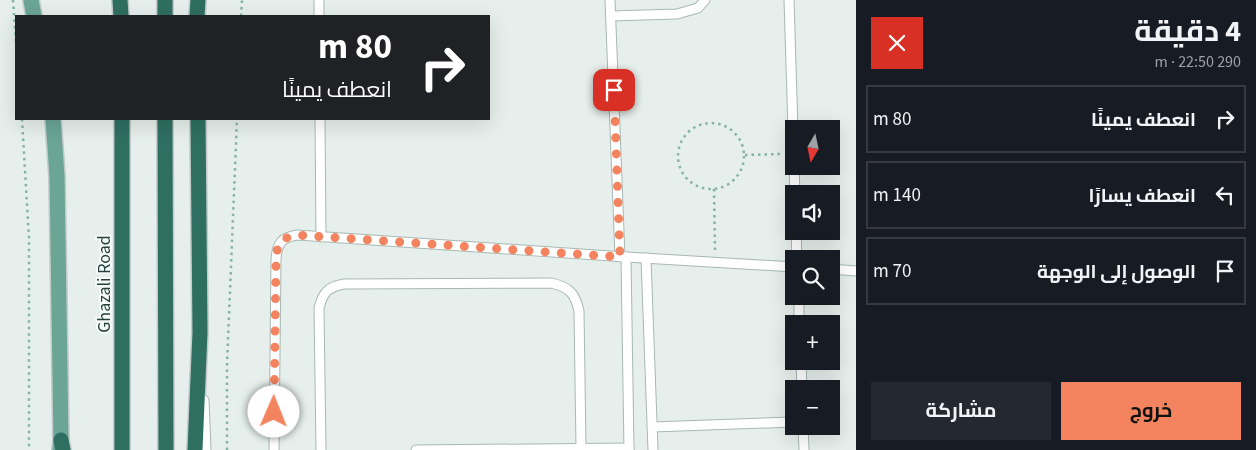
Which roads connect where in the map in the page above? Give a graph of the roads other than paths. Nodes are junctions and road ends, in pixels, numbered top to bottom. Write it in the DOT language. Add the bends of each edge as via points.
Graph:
graph roads {
  1 [pos="31,0"];
  2 [pos="120,0"];
  3 [pos="165,0"];
  4 [pos="198,0"];
  5 [pos="319,0"];
  6 [pos="610,0"];
  7 [pos="705,0"];
  8 [pos="789,0"];
  9 [pos="34,15"];
  10 [pos="121,15"];
  11 [pos="165,15"];
  12 [pos="197,15"];
  13 [pos="319,15"];
  14 [pos="611,16"];
  15 [pos="53,120"];
  16 [pos="122,120"];
  17 [pos="165,120"];
  18 [pos="198,120"];
  19 [pos="320,120"];
  20 [pos="792,120"];
  21 [pos="320,237"];
  22 [pos="623,257"];
  23 [pos="646,258"];
  24 [pos="785,266"];
  25 [pos="840,270"];
  26 [pos="856,271"];
  27 [pos="200,332"];
  28 [pos="785,422"];
  29 [pos="652,427"];
  30 [pos="803,435"];
  31 [pos="61,447"];
  32 [pos="581,448"];
  33 [pos="629,449"];
  34 [pos="122,450"];
  35 [pos="166,450"];
  36 [pos="195,450"];
  37 [pos="206,450"];
  38 [pos="274,450"];
  39 [pos="321,450"];
  40 [pos="416,450"];
  41 [pos="653,450"];
  42 [pos="804,450"];
  1 -- 9 [label="main road"];
  2 -- 10 [label="highway"];
  3 -- 11 [label="highway"];
  4 -- 12 [label="highway"];
  5 -- 13 [label="lane"];
  6 -- 14 [label="lane"];
  7 -- 14 [label="lane" via="698,8 677,14"];
  8 -- 20 [label="lane"];
  14 -- 22 [label="lane"];
  15 -- 31 [label="main road" via="57,176"];
  16 -- 34 [label="highway, Ghazali Road"];
  17 -- 35 [label="highway"];
  18 -- 27 [label="highway"];
  19 -- 21 [label="lane"];
  21 -- 22 [label="lane"];
  21 -- 38 [label="lane" via="287,237 279,243 276,251"];
  22 -- 23 [label="lane"];
  22 -- 33 [label="lane"];
  23 -- 24 [label="lane"];
  23 -- 29 [label="lane"];
  25 -- 26 [label="lane"];
  27 -- 36 [label="highway"];
  27 -- 37 [label="lane"];
  28 -- 29 [label="lane"];
  29 -- 41 [label="lane"];
  30 -- 42 [label="lane"];
  32 -- 33 [label="lane"];
  32 -- 39 [label="lane" via="579,311 571,291 562,285 551,284 344,284 334,285 326,291 319,308"];
  32 -- 40 [label="lane"];
}
